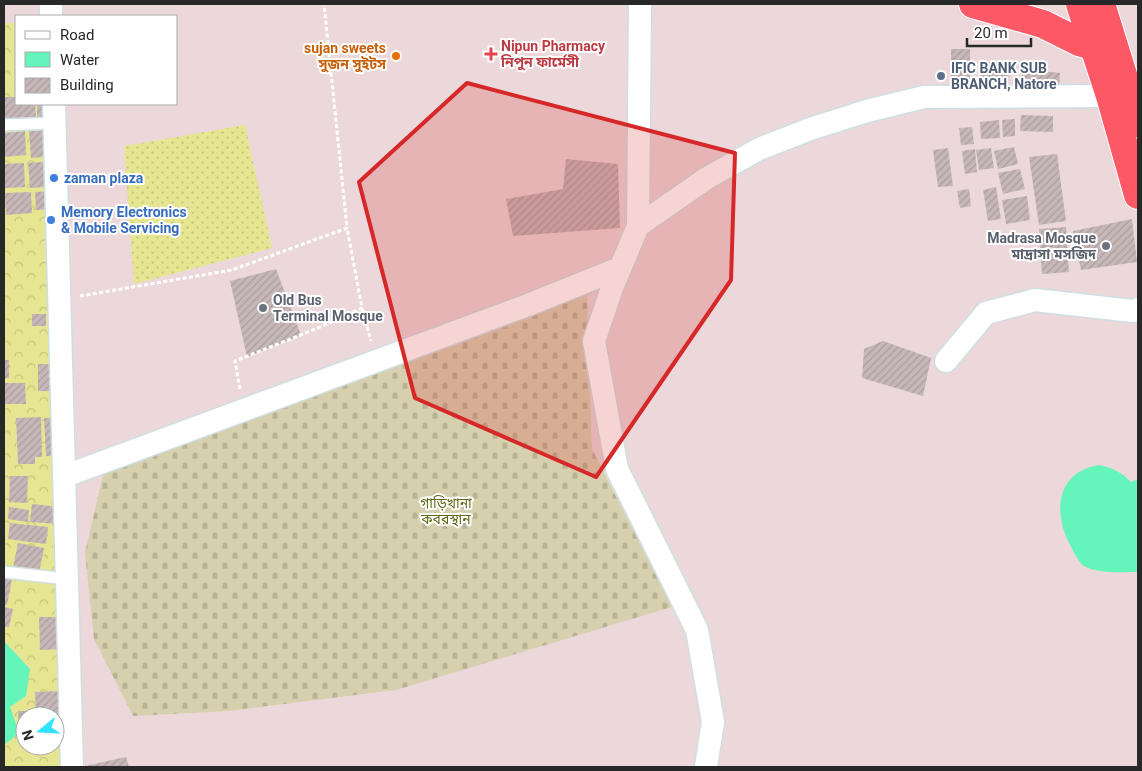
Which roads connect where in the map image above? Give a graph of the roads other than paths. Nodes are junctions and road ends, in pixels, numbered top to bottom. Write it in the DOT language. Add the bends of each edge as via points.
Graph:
graph roads {
  1 [pos="640,4"];
  2 [pos="974,4"];
  3 [pos="1080,4"];
  4 [pos="1100,4"];
  5 [pos="1102,43"];
  6 [pos="1110,96"];
  7 [pos="54,113"];
  8 [pos="1138,123"];
  9 [pos="4,125"];
  10 [pos="1133,159"];
  11 [pos="1138,195"];
  12 [pos="638,226"];
  13 [pos="620,268"];
  14 [pos="1138,309"];
  15 [pos="946,361"];
  16 [pos="64,476"];
  17 [pos="4,572"];
  18 [pos="67,579"];
  19 [pos="72,767"];
  20 [pos="706,767"];
  1 -- 12 [label="street"];
  2 -- 5 [label="highway" via="1043,24 1079,42"];
  3 -- 5 [label="highway"];
  4 -- 5 [label="highway"];
  5 -- 6 [label="highway"];
  5 -- 8 [label="highway"];
  6 -- 10 [label="highway"];
  6 -- 12 [label="street" via="924,97 867,111 760,149 707,178"];
  7 -- 9 [label="lane"];
  7 -- 16 [label="street"];
  10 -- 11 [label="highway"];
  12 -- 13 [label="street"];
  13 -- 16 [label="street"];
  13 -- 20 [label="street" via="594,341 617,469 697,630 712,722"];
  14 -- 15 [label="street" via="1035,300 986,313"];
  16 -- 18 [label="street"];
  17 -- 18 [label="lane"];
  18 -- 19 [label="street"];
}
